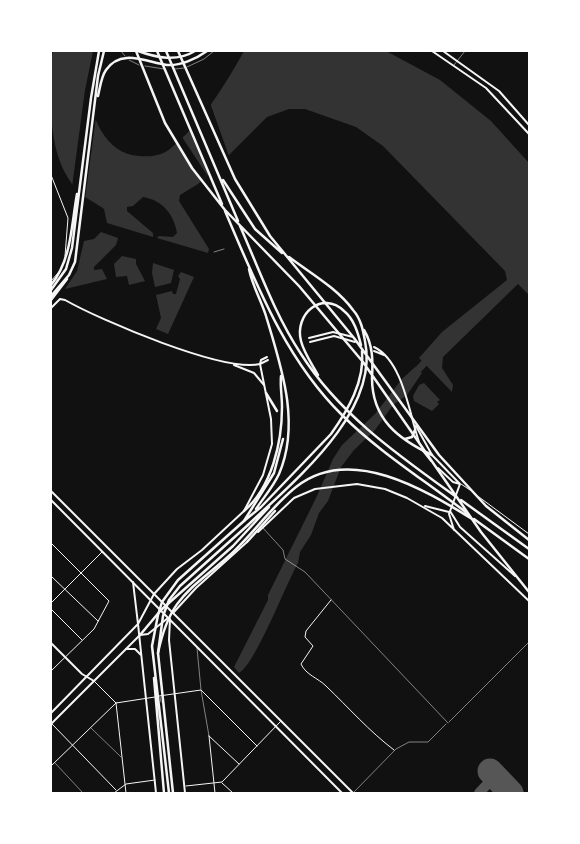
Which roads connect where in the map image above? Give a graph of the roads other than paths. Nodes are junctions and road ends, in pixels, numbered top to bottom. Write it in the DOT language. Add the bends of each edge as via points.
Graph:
graph roads {
  1 [pos="99,51"];
  2 [pos="104,51"];
  3 [pos="121,51"];
  4 [pos="137,51"];
  5 [pos="157,51"];
  6 [pos="166,51"];
  7 [pos="178,51"];
  8 [pos="195,51"];
  9 [pos="207,51"];
  10 [pos="214,51"];
  11 [pos="432,51"];
  12 [pos="443,51"];
  13 [pos="466,51"];
  14 [pos="457,61"];
  15 [pos="453,66"];
  16 [pos="96,101"];
  17 [pos="529,125"];
  18 [pos="529,134"];
  19 [pos="51,175"];
  20 [pos="221,177"];
  21 [pos="81,178"];
  22 [pos="224,249"];
  23 [pos="214,252"];
  24 [pos="249,267"];
  25 [pos="69,274"];
  26 [pos="51,284"];
  27 [pos="51,290"];
  28 [pos="51,296"];
  29 [pos="60,299"];
  30 [pos="51,300"];
  31 [pos="51,308"];
  32 [pos="362,326"];
  33 [pos="309,338"];
  34 [pos="355,338"];
  35 [pos="310,342"];
  36 [pos="355,342"];
  37 [pos="374,347"];
  38 [pos="374,351"];
  39 [pos="384,355"];
  40 [pos="267,357"];
  41 [pos="268,360"];
  42 [pos="229,364"];
  43 [pos="260,364"];
  44 [pos="281,374"];
  45 [pos="320,379"];
  46 [pos="264,386"];
  47 [pos="266,393"];
  48 [pos="277,411"];
  49 [pos="410,415"];
  50 [pos="415,430"];
  51 [pos="283,440"];
  52 [pos="403,440"];
  53 [pos="422,451"];
  54 [pos="432,455"];
  55 [pos="460,484"];
  56 [pos="52,493"];
  57 [pos="280,495"];
  58 [pos="285,498"];
  59 [pos="51,500"];
  60 [pos="422,506"];
  61 [pos="244,511"];
  62 [pos="450,511"];
  63 [pos="254,513"];
  64 [pos="244,521"];
  65 [pos="262,527"];
  66 [pos="484,527"];
  67 [pos="454,531"];
  68 [pos="529,534"];
  69 [pos="529,540"];
  70 [pos="246,542"];
  71 [pos="51,543"];
  72 [pos="529,549"];
  73 [pos="103,552"];
  74 [pos="529,559"];
  75 [pos="82,573"];
  76 [pos="51,576"];
  77 [pos="133,582"];
  78 [pos="65,590"];
  79 [pos="529,591"];
  80 [pos="154,594"];
  81 [pos="151,600"];
  82 [pos="331,600"];
  83 [pos="529,601"];
  84 [pos="51,603"];
  85 [pos="166,606"];
  86 [pos="51,609"];
  87 [pos="161,610"];
  88 [pos="173,613"];
  89 [pos="169,618"];
  90 [pos="98,621"];
  91 [pos="138,624"];
  92 [pos="140,635"];
  93 [pos="82,640"];
  94 [pos="51,642"];
  95 [pos="529,642"];
  96 [pos="197,646"];
  97 [pos="126,649"];
  98 [pos="158,653"];
  99 [pos="66,657"];
  100 [pos="142,658"];
  101 [pos="51,671"];
  102 [pos="154,671"];
  103 [pos="87,677"];
  104 [pos="94,681"];
  105 [pos="201,690"];
  106 [pos="175,694"];
  107 [pos="160,696"];
  108 [pos="147,698"];
  109 [pos="259,699"];
  110 [pos="161,702"];
  111 [pos="116,703"];
  112 [pos="254,704"];
  113 [pos="51,713"];
  114 [pos="281,721"];
  115 [pos="448,723"];
  116 [pos="51,724"];
  117 [pos="276,726"];
  118 [pos="91,727"];
  119 [pos="209,736"];
  120 [pos="73,746"];
  121 [pos="256,746"];
  122 [pos="394,750"];
  123 [pos="122,759"];
  124 [pos="55,763"];
  125 [pos="238,764"];
  126 [pos="51,766"];
  127 [pos="155,780"];
  128 [pos="222,782"];
  129 [pos="214,783"];
  130 [pos="126,784"];
  131 [pos="185,786"];
  132 [pos="116,790"];
  133 [pos="83,793"];
  134 [pos="114,793"];
  135 [pos="126,793"];
  136 [pos="156,793"];
  137 [pos="164,793"];
  138 [pos="169,793"];
  139 [pos="173,793"];
  140 [pos="185,793"];
  141 [pos="215,793"];
  142 [pos="232,793"];
  143 [pos="342,793"];
  144 [pos="353,793"];
  1 -- 21 [label="main road"];
  2 -- 16 [label="main road"];
  3 -- 10 [label="lane" via="133,63 169,70 193,65"];
  4 -- 8 [label="main road" via="168,58"];
  4 -- 79 [label="main road" via="165,123 192,168 225,210 298,286 363,362 481,532"];
  5 -- 24 [label="main road"];
  6 -- 20 [label="main road"];
  7 -- 69 [label="main road" via="235,179 270,236 354,338 439,455 486,506"];
  9 -- 16 [label="main road" via="197,58 174,65 136,58 121,59 107,69"];
  11 -- 15 [label="main road"];
  12 -- 14 [label="main road"];
  13 -- 14 [label="lane"];
  14 -- 15 [label="lane"];
  14 -- 17 [label="main road" via="499,91"];
  15 -- 18 [label="main road" via="491,92"];
  16 -- 25 [label="main road" via="78,243"];
  19 -- 26 [label="street" via="66,212 68,229 64,261"];
  20 -- 32 [label="main road" via="255,229 331,288 353,309"];
  20 -- 45 [label="main road" via="286,329"];
  21 -- 26 [label="main road" via="66,258 62,271"];
  21 -- 27 [label="main road" via="69,262"];
  22 -- 23 [label="lane"];
  24 -- 44 [label="main road"];
  24 -- 66 [label="main road" via="293,355 324,396 362,434"];
  25 -- 28 [label="main road"];
  25 -- 30 [label="main road"];
  27 -- 29 [label="main road"];
  29 -- 31 [label="main road"];
  29 -- 42 [label="main road" via="106,322"];
  32 -- 52 [label="main road" via="372,352 375,404 387,426"];
  32 -- 57 [label="main road" via="368,361 354,407 335,437"];
  33 -- 34 [label="main road" via="333,332"];
  35 -- 36 [label="main road" via="334,336"];
  37 -- 39 [label="main road"];
  38 -- 39 [label="main road"];
  39 -- 49 [label="main road" via="399,376"];
  40 -- 43 [label="main road"];
  41 -- 43 [label="main road"];
  42 -- 43 [label="main road" via="248,367"];
  42 -- 46 [label="main road" via="254,374"];
  43 -- 46 [label="main road"];
  44 -- 61 [label="main road" via="282,409 277,451 261,490"];
  44 -- 63 [label="main road" via="287,401 288,442 278,474"];
  45 -- 63 [label="main road" via="305,352 299,329 310,307 330,302 346,312 357,333 363,352 358,385 351,403 331,434"];
  45 -- 72 [label="main road" via="357,421 382,442"];
  46 -- 47 [label="main road"];
  47 -- 48 [label="main road"];
  47 -- 61 [label="main road" via="272,433 270,456"];
  49 -- 50 [label="main road"];
  49 -- 54 [label="main road"];
  50 -- 52 [label="main road" via="412,437"];
  50 -- 53 [label="main road"];
  51 -- 64 [label="main road" via="274,473"];
  52 -- 53 [label="main road"];
  53 -- 54 [label="main road"];
  53 -- 55 [label="main road" via="449,478"];
  54 -- 55 [label="main road"];
  55 -- 62 [label="main road"];
  55 -- 68 [label="street"];
  56 -- 80 [label="main road"];
  57 -- 85 [label="main road" via="252,527"];
  57 -- 98 [label="main road" via="175,592 163,616"];
  58 -- 66 [label="main road" via="297,486 314,477 349,471 395,478 420,488"];
  58 -- 70 [label="main road"];
  58 -- 98 [label="main road" via="230,554 184,594 163,629"];
  59 -- 73 [label="main road"];
  60 -- 62 [label="main road" via="445,513"];
  60 -- 65 [label="main road" via="385,489 345,484 315,489 294,498"];
  60 -- 67 [label="main road" via="442,518"];
  61 -- 80 [label="main road" via="177,569"];
  62 -- 67 [label="main road"];
  62 -- 79 [label="main road" via="457,524"];
  63 -- 64 [label="main road"];
  64 -- 102 [label="main road" via="178,580 165,598 153,637"];
  65 -- 70 [label="main road"];
  65 -- 82 [label="lane" via="283,550 285,559 299,566"];
  66 -- 74 [label="main road"];
  67 -- 83 [label="main road"];
  70 -- 88 [label="main road"];
  71 -- 75 [label="street"];
  73 -- 75 [label="street"];
  73 -- 77 [label="main road"];
  75 -- 78 [label="street"];
  75 -- 90 [label="street" via="109,601"];
  76 -- 78 [label="street"];
  77 -- 81 [label="main road"];
  77 -- 91 [label="main road"];
  78 -- 84 [label="street"];
  78 -- 90 [label="street"];
  80 -- 81 [label="main road"];
  80 -- 85 [label="main road"];
  81 -- 87 [label="main road"];
  81 -- 91 [label="main road"];
  82 -- 115 [label="lane"];
  82 -- 122 [label="street" via="306,631 305,637 313,646 301,664 308,674 324,684"];
  85 -- 87 [label="main road"];
  85 -- 88 [label="main road"];
  86 -- 93 [label="street"];
  87 -- 89 [label="main road"];
  87 -- 92 [label="main road"];
  88 -- 89 [label="main road"];
  88 -- 109 [label="main road"];
  89 -- 92 [label="main road" via="148,634"];
  89 -- 96 [label="main road"];
  89 -- 106 [label="main road"];
  90 -- 93 [label="street"];
  91 -- 92 [label="main road"];
  91 -- 103 [label="main road"];
  92 -- 97 [label="main road"];
  92 -- 100 [label="main road"];
  93 -- 99 [label="street"];
  94 -- 99 [label="main road"];
  95 -- 115 [label="lane"];
  96 -- 105 [label="lane"];
  96 -- 112 [label="main road"];
  97 -- 100 [label="main road" via="135,649"];
  97 -- 104 [label="main road"];
  98 -- 139 [label="main road"];
  99 -- 101 [label="street"];
  99 -- 103 [label="main road"];
  100 -- 108 [label="main road"];
  102 -- 137 [label="main road"];
  102 -- 138 [label="main road"];
  103 -- 104 [label="main road"];
  103 -- 113 [label="main road"];
  104 -- 111 [label="street"];
  104 -- 116 [label="main road"];
  105 -- 106 [label="street"];
  105 -- 119 [label="lane"];
  105 -- 121 [label="street"];
  106 -- 107 [label="street"];
  106 -- 131 [label="main road"];
  107 -- 108 [label="street"];
  107 -- 110 [label="lane"];
  108 -- 111 [label="street"];
  108 -- 127 [label="main road"];
  109 -- 112 [label="main road"];
  109 -- 114 [label="main road"];
  111 -- 118 [label="street"];
  111 -- 123 [label="street"];
  112 -- 117 [label="main road"];
  114 -- 117 [label="street"];
  114 -- 144 [label="main road"];
  115 -- 122 [label="lane" via="428,742 409,742"];
  116 -- 120 [label="street"];
  117 -- 121 [label="street"];
  117 -- 143 [label="main road"];
  118 -- 120 [label="street"];
  118 -- 123 [label="lane"];
  119 -- 125 [label="street"];
  119 -- 129 [label="street"];
  120 -- 124 [label="street"];
  120 -- 132 [label="street"];
  121 -- 125 [label="street"];
  122 -- 144 [label="lane"];
  123 -- 130 [label="street"];
  124 -- 126 [label="street"];
  124 -- 133 [label="lane"];
  125 -- 128 [label="street"];
  127 -- 130 [label="street"];
  127 -- 136 [label="main road"];
  128 -- 129 [label="street"];
  128 -- 142 [label="street"];
  129 -- 131 [label="street"];
  129 -- 141 [label="street"];
  130 -- 132 [label="street"];
  130 -- 135 [label="street"];
  131 -- 140 [label="main road"];
  132 -- 134 [label="street"];
}
